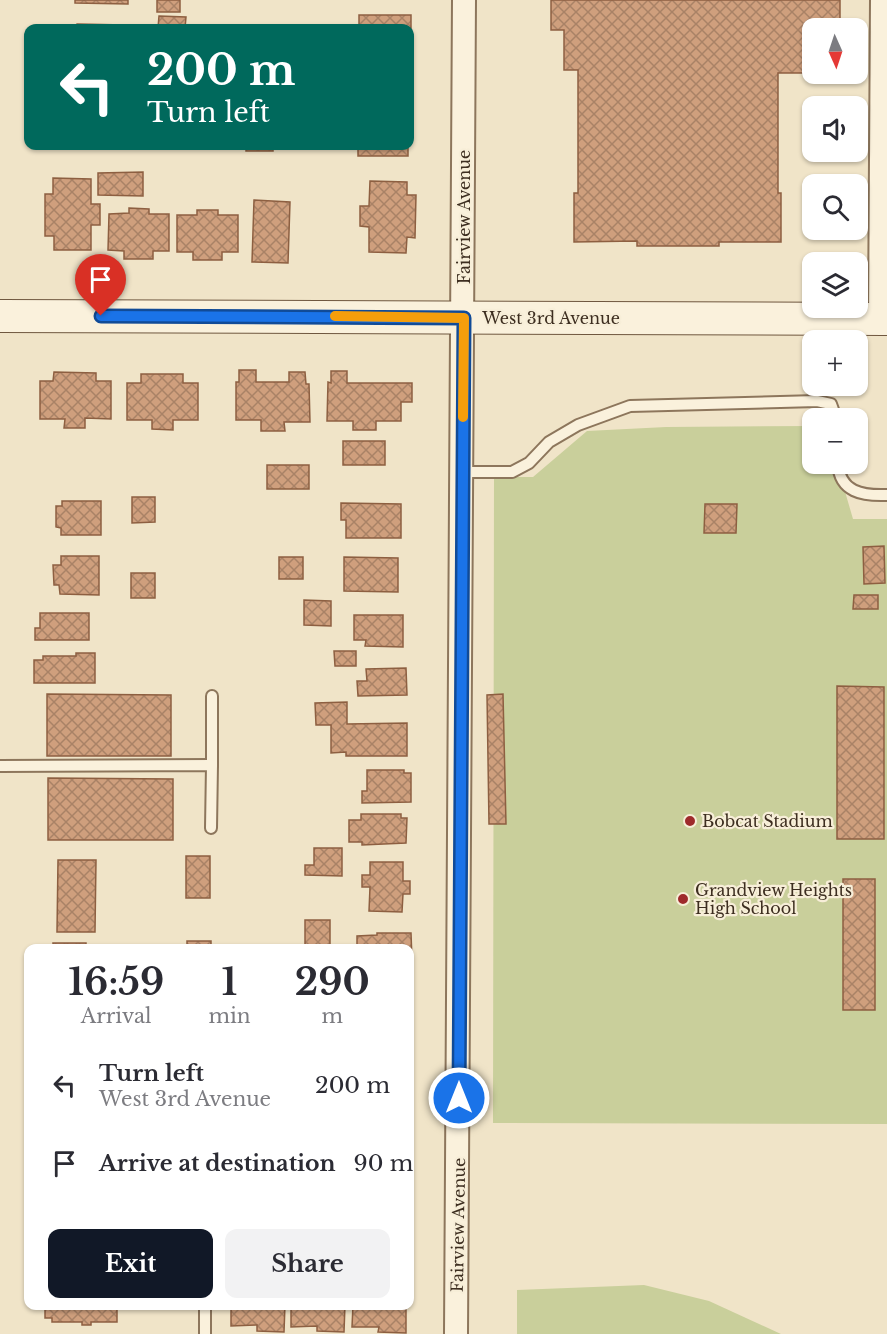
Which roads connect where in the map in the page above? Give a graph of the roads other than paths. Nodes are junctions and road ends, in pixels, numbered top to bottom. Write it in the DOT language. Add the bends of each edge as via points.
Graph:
graph roads {
  1 [pos="464,0"];
  2 [pos="882,0"];
  3 [pos="0,316"];
  4 [pos="464,318"];
  5 [pos="884,319"];
  6 [pos="832,408"];
  7 [pos="463,472"];
  8 [pos="839,474"];
  9 [pos="887,495"];
  10 [pos="212,696"];
  11 [pos="212,765"];
  12 [pos="0,766"];
  13 [pos="211,828"];
  14 [pos="206,1310"];
  15 [pos="205,1334"];
  16 [pos="456,1334"];
  1 -- 4 [label="street, Fairview Avenue"];
  2 -- 5 [label="street"];
  3 -- 4 [label="street, West 3rd Avenue"];
  4 -- 5 [label="street, West 3rd Avenue"];
  4 -- 7 [label="street, Fairview Avenue"];
  6 -- 7 [label="lane" via="831,404 816,401 630,406 578,425 549,442 529,463 513,472"];
  7 -- 16 [label="street, Fairview Avenue"];
  8 -- 9 [label="lane" via="844,485 865,496"];
  10 -- 11 [label="lane"];
  11 -- 12 [label="lane"];
  11 -- 13 [label="lane"];
  14 -- 15 [label="lane"];
}
